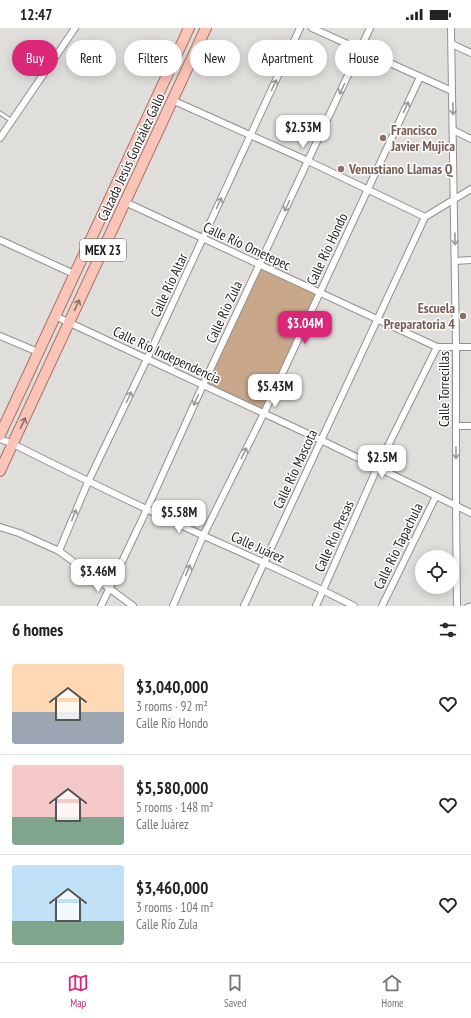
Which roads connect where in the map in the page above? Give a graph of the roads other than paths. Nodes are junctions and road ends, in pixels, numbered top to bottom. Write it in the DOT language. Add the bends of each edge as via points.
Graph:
graph roads {
  1 [pos="75,28"];
  2 [pos="189,28"];
  3 [pos="206,28"];
  4 [pos="300,28"];
  5 [pos="312,28"];
  6 [pos="370,28"];
  7 [pos="451,28"];
  8 [pos="339,40"];
  9 [pos="365,40"];
  10 [pos="452,44"];
  11 [pos="471,53"];
  12 [pos="393,65"];
  13 [pos="349,76"];
  14 [pos="420,77"];
  15 [pos="452,91"];
  16 [pos="172,100"];
  17 [pos="0,113"];
  18 [pos="12,121"];
  19 [pos="453,130"];
  20 [pos="251,136"];
  21 [pos="0,138"];
  22 [pos="471,139"];
  23 [pos="308,161"];
  24 [pos="471,189"];
  25 [pos="368,190"];
  26 [pos="454,200"];
  27 [pos="126,202"];
  28 [pos="425,217"];
  29 [pos="203,238"];
  30 [pos="0,240"];
  31 [pos="471,260"];
  32 [pos="455,261"];
  33 [pos="260,265"];
  34 [pos="74,274"];
  35 [pos="320,293"];
  36 [pos="55,316"];
  37 [pos="377,320"];
  38 [pos="69,323"];
  39 [pos="0,336"];
  40 [pos="436,347"];
  41 [pos="456,347"];
  42 [pos="471,347"];
  43 [pos="38,352"];
  44 [pos="148,359"];
  45 [pos="203,385"];
  46 [pos="264,413"];
  47 [pos="456,426"];
  48 [pos="471,426"];
  49 [pos="0,435"];
  50 [pos="0,439"];
  51 [pos="321,440"];
  52 [pos="13,444"];
  53 [pos="377,468"];
  54 [pos="0,471"];
  55 [pos="88,482"];
  56 [pos="436,496"];
  57 [pos="456,505"];
  58 [pos="147,509"];
  59 [pos="471,512"];
  60 [pos="0,527"];
  61 [pos="203,536"];
  62 [pos="59,551"];
  63 [pos="264,562"];
  64 [pos="110,588"];
  65 [pos="323,590"];
  66 [pos="471,605"];
  67 [pos="101,606"];
  68 [pos="133,606"];
  69 [pos="173,606"];
  70 [pos="244,606"];
  71 [pos="316,606"];
  72 [pos="354,606"];
  73 [pos="382,606"];
  74 [pos="457,606"];
  75 [pos="467,606"];
  1 -- 18 [label="street"];
  2 -- 34 [label="main road, Calzada Jesús González Gallo / MEX 23"];
  3 -- 16 [label="main road, Calzada Jesús González Gallo / MEX 23"];
  20 -- 4 [label="street, Calle Río Altar, one-way"];
  5 -- 8 [label="street"];
  6 -- 9 [label="street, Calle Río Zula"];
  7 -- 10 [label="street, Calle Torrecillas"];
  10 -- 11 [label="street"];
  10 -- 15 [label="street, Calle Torrecillas"];
  12 -- 14 [label="street"];
  13 -- 23 [label="street, Calle Río Zula, one-way"];
  14 -- 15 [label="street"];
  25 -- 14 [label="street, Calle Río Hondo, one-way"];
  15 -- 19 [label="street, Calle Torrecillas, one-way"];
  16 -- 20 [label="street"];
  16 -- 27 [label="main road, Calzada Jesús González Gallo / MEX 23"];
  17 -- 18 [label="lane"];
  18 -- 21 [label="street"];
  19 -- 22 [label="street"];
  19 -- 26 [label="street, Calle Torrecillas"];
  20 -- 23 [label="street"];
  29 -- 20 [label="street, Calle Río Altar, one-way"];
  23 -- 25 [label="street"];
  23 -- 33 [label="street, Calle Río Zula, one-way"];
  24 -- 26 [label="street"];
  25 -- 28 [label="street"];
  25 -- 35 [label="street, Calle Río Hondo"];
  26 -- 28 [label="street"];
  26 -- 32 [label="street, Calle Torrecillas, one-way"];
  27 -- 29 [label="street, Calle Río Ometepec"];
  38 -- 27 [label="main road, Calzada Jesús González Gallo / MEX 23, one-way"];
  28 -- 37 [label="street, Calle Río Mascota"];
  29 -- 33 [label="street, Calle Río Ometepec"];
  29 -- 44 [label="street, Calle Río Altar"];
  30 -- 34 [label="street"];
  31 -- 32 [label="street"];
  32 -- 41 [label="street, Calle Torrecillas"];
  33 -- 35 [label="street, Calle Río Ometepec"];
  33 -- 45 [label="street, Calle Río Zula"];
  34 -- 36 [label="main road, Calzada Jesús González Gallo / MEX 23"];
  35 -- 37 [label="street, Calle Río Ometepec"];
  35 -- 46 [label="street, Calle Río Hondo"];
  36 -- 38 [label="street, Calle Río Independencia"];
  36 -- 43 [label="main road, Calzada Jesús González Gallo / MEX 23"];
  37 -- 40 [label="street, Calle Río Ometepec"];
  37 -- 51 [label="street, Calle Río Mascota"];
  38 -- 44 [label="street, Calle Río Independencia"];
  52 -- 38 [label="main road, Calzada Jesús González Gallo / MEX 23, one-way"];
  39 -- 43 [label="street"];
  40 -- 41 [label="street, Calle Río Ometepec"];
  40 -- 53 [label="street, Calle Río Presas"];
  41 -- 42 [label="street, Calle Río Ometepec"];
  41 -- 47 [label="street, Calle Torrecillas"];
  43 -- 49 [label="main road, Calzada Jesús González Gallo / MEX 23"];
  44 -- 45 [label="street, Calle Río Independencia"];
  55 -- 44 [label="street, Calle Río Altar, one-way"];
  45 -- 46 [label="street, Calle Río Independencia"];
  45 -- 58 [label="street, Calle Río Zula, one-way"];
  46 -- 51 [label="street, Calle Río Independencia"];
  61 -- 46 [label="street, Calle Río Hondo, one-way"];
  47 -- 48 [label="street"];
  47 -- 57 [label="street, Calle Torrecillas, one-way"];
  50 -- 52 [label="street, Calle Juárez"];
  51 -- 53 [label="street, Calle Río Independencia"];
  51 -- 63 [label="street, Calle Río Mascota"];
  52 -- 54 [label="main road, Calzada Jesús González Gallo / MEX 23"];
  52 -- 55 [label="street, Calle Juárez"];
  53 -- 56 [label="street, Calle Río Independencia"];
  53 -- 65 [label="street, Calle Río Presas"];
  55 -- 58 [label="street, Calle Juárez"];
  62 -- 55 [label="street, Calle Río Altar, one-way"];
  56 -- 57 [label="street, Calle Río Independencia"];
  56 -- 73 [label="street, Calle Río Tapachula"];
  57 -- 59 [label="street, Calle Río Independencia"];
  57 -- 74 [label="street, Calle Torrecillas"];
  58 -- 61 [label="street, Calle Juárez"];
  58 -- 64 [label="street, Calle Río Zula"];
  60 -- 62 [label="street"];
  61 -- 63 [label="street, Calle Juárez"];
  69 -- 61 [label="street, Calle Río Hondo, one-way"];
  62 -- 64 [label="street"];
  63 -- 65 [label="street, Calle Juárez"];
  63 -- 70 [label="street, Calle Río Mascota"];
  64 -- 67 [label="street, Calle Río Zula"];
  64 -- 68 [label="street"];
  65 -- 71 [label="street, Calle Río Presas"];
  65 -- 72 [label="street, Calle Juárez"];
  66 -- 75 [label="lane"];
}
